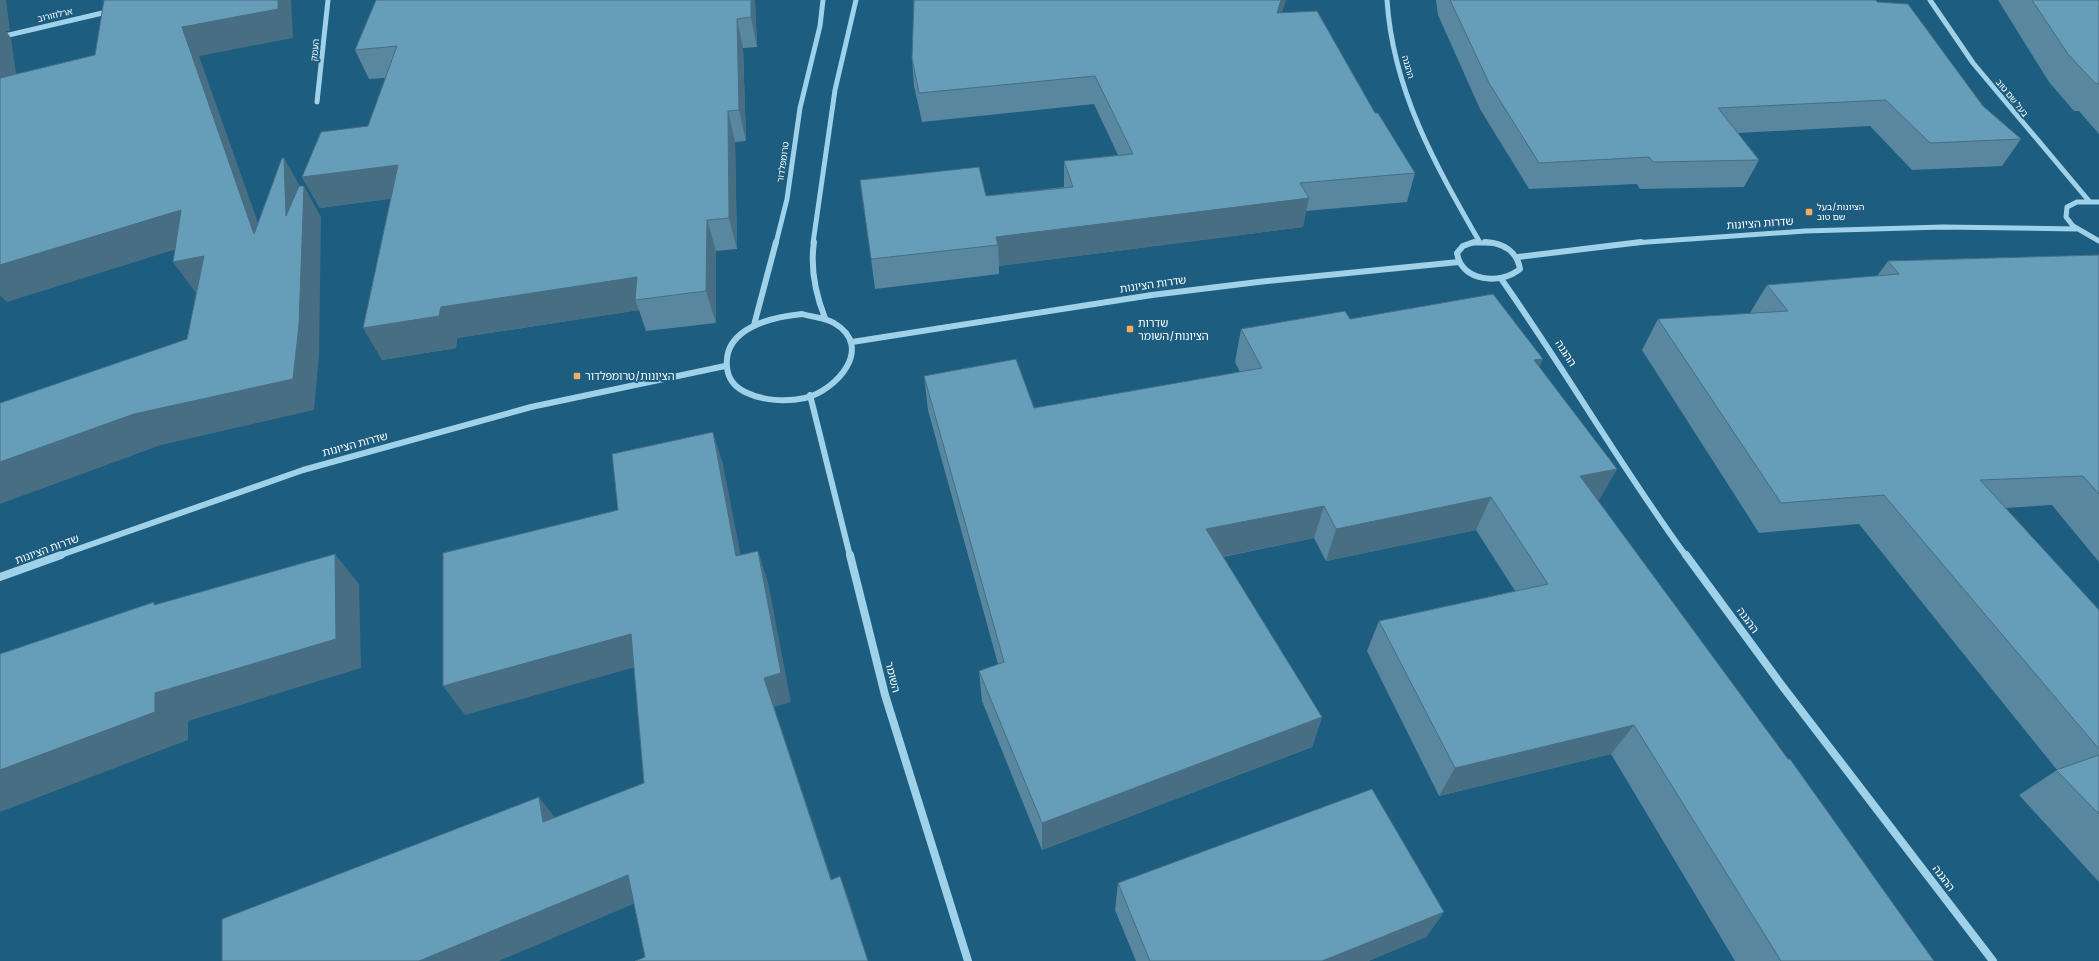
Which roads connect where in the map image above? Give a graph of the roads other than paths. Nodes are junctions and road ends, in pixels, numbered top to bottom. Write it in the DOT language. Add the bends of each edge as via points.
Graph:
graph roads {
  1 [pos="328,0"];
  2 [pos="823,0"];
  3 [pos="856,0"];
  4 [pos="1387,0"];
  5 [pos="1930,0"];
  6 [pos="114,10"];
  7 [pos="0,37"];
  8 [pos="317,102"];
  9 [pos="2089,201"];
  10 [pos="2099,202"];
  11 [pos="2076,228"];
  12 [pos="1479,241"];
  13 [pos="2099,241"];
  14 [pos="1518,257"];
  15 [pos="1458,262"];
  16 [pos="1502,280"];
  17 [pos="825,318"];
  18 [pos="754,325"];
  19 [pos="852,342"];
  20 [pos="726,366"];
  21 [pos="810,396"];
  22 [pos="0,577"];
  23 [pos="968,961"];
  24 [pos="1994,961"];
  1 -- 8 [label="street, העמק"];
  2 -- 18 [label="street, טרומפלדור" via="820,26 800,108 787,199"];
  3 -- 17 [label="street" via="835,90 812,253 815,293"];
  4 -- 12 [label="street, ההגנה" via="1391,42 1399,75 1416,122 1442,177"];
  5 -- 9 [label="street, בעל שם טוב" via="1973,63"];
  6 -- 7 [label="street, ארלוזורוב"];
  9 -- 10 [label="street"];
  9 -- 11 [label="street" via="2077,202 2067,207 2066,216"];
  11 -- 13 [label="street"];
  11 -- 14 [label="street, שדרות הציונות" via="1943,227 1805,231 1649,242"];
  12 -- 14 [label="street" via="1502,245"];
  12 -- 15 [label="street" via="1459,250"];
  14 -- 16 [label="street" via="1520,269 1510,278"];
  15 -- 16 [label="street" via="1475,276"];
  15 -- 19 [label="street, שדרות הציונות" via="1152,295"];
  16 -- 24 [label="street, ההגנה" via="1544,338 1648,503 1785,689"];
  17 -- 18 [label="street" via="790,314"];
  17 -- 19 [label="street" via="842,328"];
  18 -- 20 [label="street" via="729,348"];
  19 -- 21 [label="street" via="851,362 845,373 824,390"];
  20 -- 21 [label="street" via="727,375 733,384 753,396 780,401"];
  20 -- 22 [label="street, שדרות הציונות" via="531,407 302,470"];
  21 -- 23 [label="street, השומר" via="886,695"];
}
